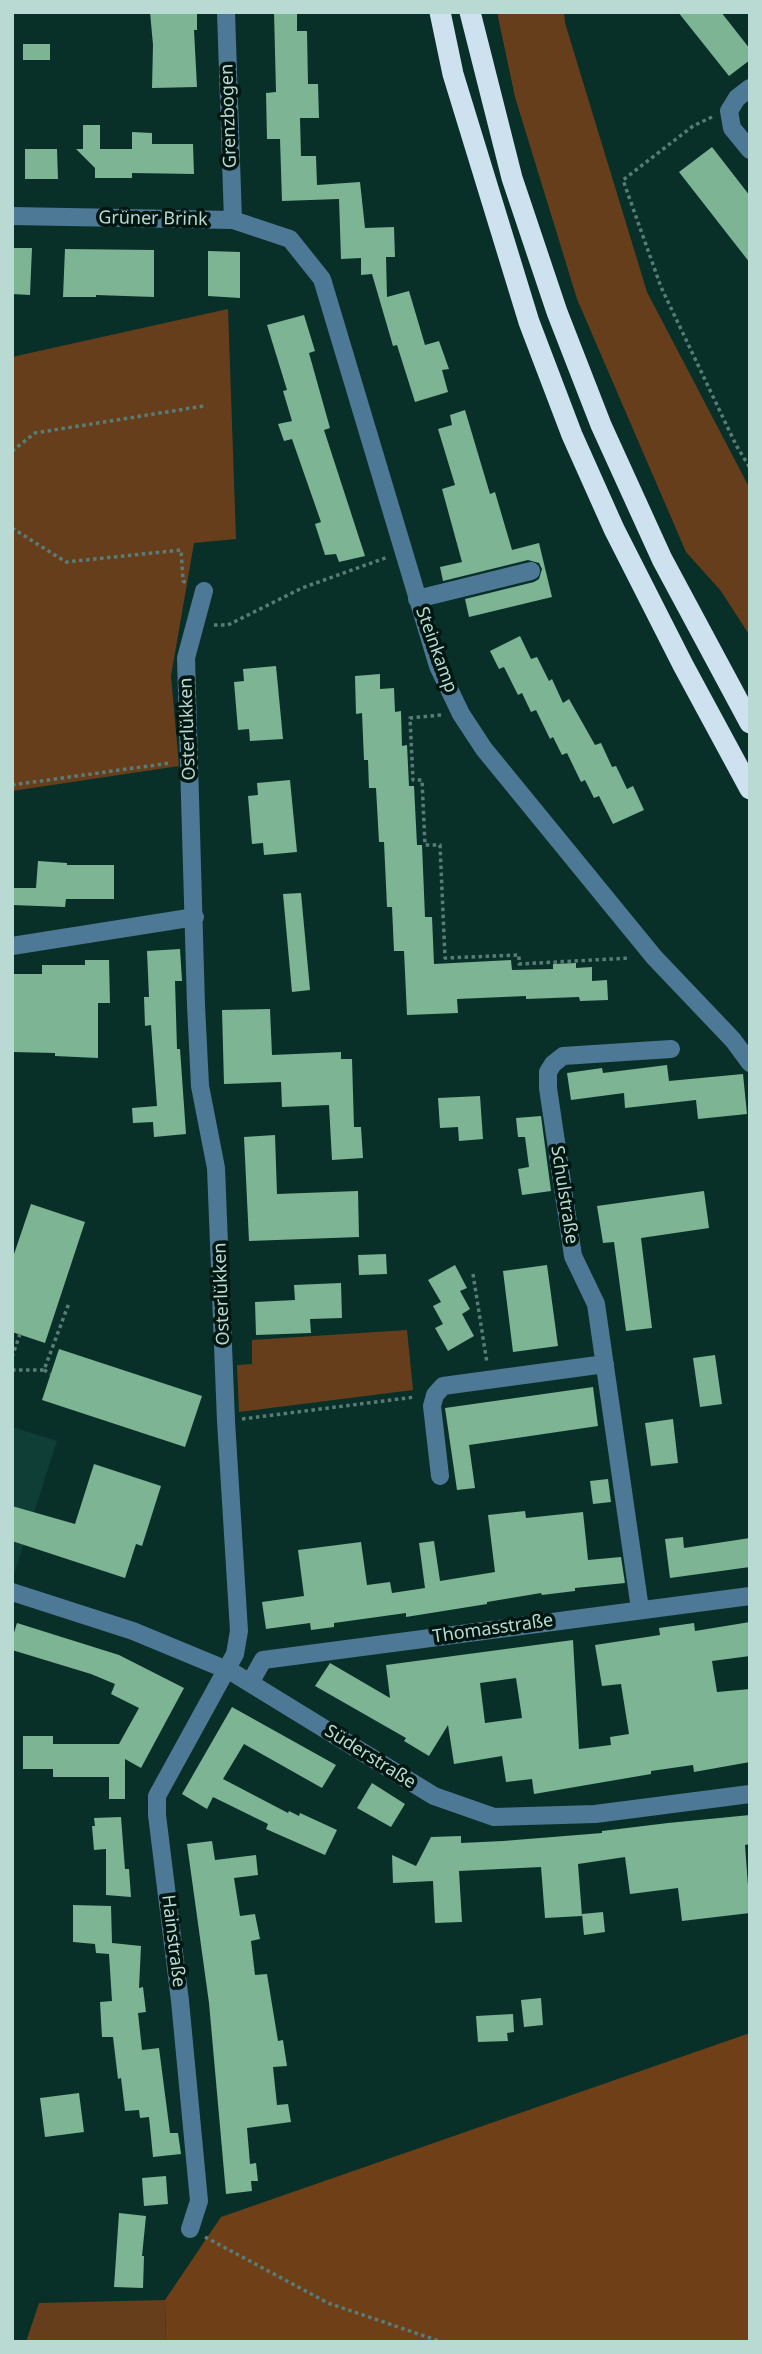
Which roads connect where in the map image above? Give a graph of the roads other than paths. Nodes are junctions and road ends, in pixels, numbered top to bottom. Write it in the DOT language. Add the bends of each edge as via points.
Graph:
graph roads {
  1 [pos="226,12"];
  2 [pos="440,12"];
  3 [pos="470,12"];
  4 [pos="750,88"];
  5 [pos="750,150"];
  6 [pos="12,216"];
  7 [pos="233,220"];
  8 [pos="290,239"];
  9 [pos="531,571"];
  10 [pos="204,591"];
  11 [pos="417,600"];
  12 [pos="750,723"];
  13 [pos="750,789"];
  14 [pos="195,917"];
  15 [pos="12,946"];
  16 [pos="671,1049"];
  17 [pos="750,1063"];
  18 [pos="605,1364"];
  19 [pos="440,1476"];
  20 [pos="12,1592"];
  21 [pos="750,1596"];
  22 [pos="640,1609"];
  23 [pos="228,1670"];
  24 [pos="250,1683"];
  25 [pos="750,1794"];
  26 [pos="190,2229"];
  1 -- 7 [label="street, Grenzbogen"];
  2 -- 13 [label="highway" via="453,74 522,297 572,435 614,529"];
  3 -- 12 [label="highway" via="512,177 601,425 662,559"];
  4 -- 5 [label="street" via="729,111 732,128"];
  6 -- 7 [label="street, Grüner Brink"];
  7 -- 8 [label="street, Grüner Brink"];
  8 -- 11 [label="street, Steinkamp" via="322,279"];
  9 -- 11 [label="street"];
  10 -- 14 [label="street, Osterlükken" via="186,658"];
  11 -- 17 [label="street, Steinkamp" via="438,666 484,749 654,957"];
  14 -- 15 [label="street"];
  14 -- 23 [label="street, Osterlükken" via="200,1086 216,1168 239,1631"];
  16 -- 18 [label="street, Schulstraße" via="564,1056 548,1072 573,1256 597,1304"];
  18 -- 19 [label="street" via="443,1386 432,1406"];
  18 -- 22 [label="street, Schulstraße"];
  20 -- 23 [label="street, Süderstraße" via="133,1631"];
  21 -- 22 [label="street, Thomasstraße"];
  22 -- 24 [label="street, Thomasstraße" via="263,1660"];
  23 -- 24 [label="street, Süderstraße"];
  23 -- 26 [label="street, Hainstraße" via="158,1796 199,2201"];
  24 -- 25 [label="street, Süderstraße" via="434,1796 494,1817 595,1814"];
}
